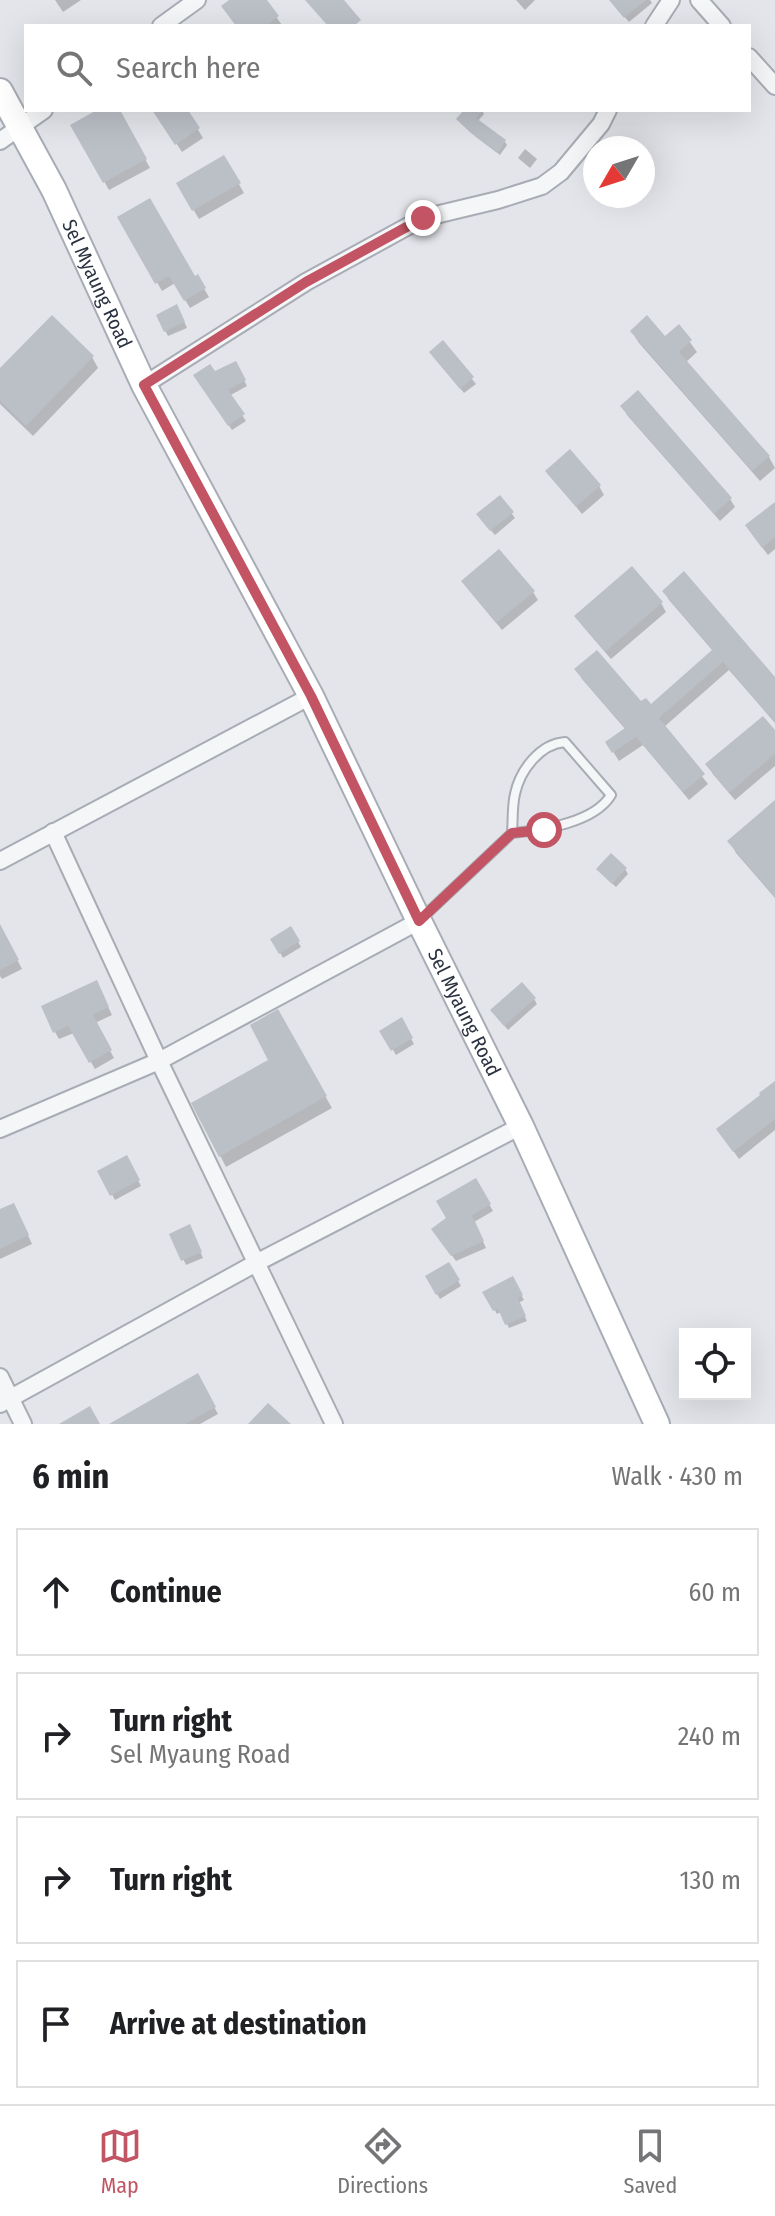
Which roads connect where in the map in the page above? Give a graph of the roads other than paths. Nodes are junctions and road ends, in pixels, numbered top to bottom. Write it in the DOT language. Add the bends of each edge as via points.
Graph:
graph roads {
  1 [pos="197,0"];
  2 [pos="671,0"];
  3 [pos="699,0"];
  4 [pos="164,24"];
  5 [pos="655,24"];
  6 [pos="720,24"];
  7 [pos="751,59"];
  8 [pos="775,86"];
  9 [pos="0,91"];
  10 [pos="41,112"];
  11 [pos="607,112"];
  12 [pos="10,134"];
  13 [pos="144,385"];
  14 [pos="311,696"];
  15 [pos="53,832"];
  16 [pos="512,833"];
  17 [pos="0,861"];
  18 [pos="419,921"];
  19 [pos="159,1061"];
  20 [pos="521,1126"];
  21 [pos="0,1129"];
  22 [pos="256,1263"];
  23 [pos="0,1377"];
  24 [pos="5,1401"];
  25 [pos="23,1424"];
  26 [pos="334,1424"];
  27 [pos="657,1424"];
  1 -- 4 [label="street"];
  2 -- 5 [label="street"];
  3 -- 6 [label="street"];
  7 -- 8 [label="street"];
  9 -- 12 [label="main road, Sel Myaung Road"];
  10 -- 12 [label="street"];
  11 -- 13 [label="street" via="561,172 542,186 423,218 306,282"];
  12 -- 13 [label="main road, Sel Myaung Road" via="54,190"];
  13 -- 14 [label="main road, Sel Myaung Road"];
  14 -- 15 [label="street"];
  14 -- 18 [label="main road, Sel Myaung Road"];
  15 -- 17 [label="street"];
  15 -- 19 [label="street"];
  16 -- 16 [label="lane" via="573,821 611,795 565,742 553,743 530,761 515,793"];
  16 -- 18 [label="lane"];
  18 -- 19 [label="street"];
  18 -- 20 [label="main road, Sel Myaung Road"];
  19 -- 21 [label="street"];
  19 -- 22 [label="street"];
  20 -- 22 [label="street"];
  20 -- 27 [label="main road, Sel Myaung Road"];
  22 -- 24 [label="street"];
  22 -- 26 [label="street"];
  23 -- 24 [label="street"];
  24 -- 25 [label="street"];
}
